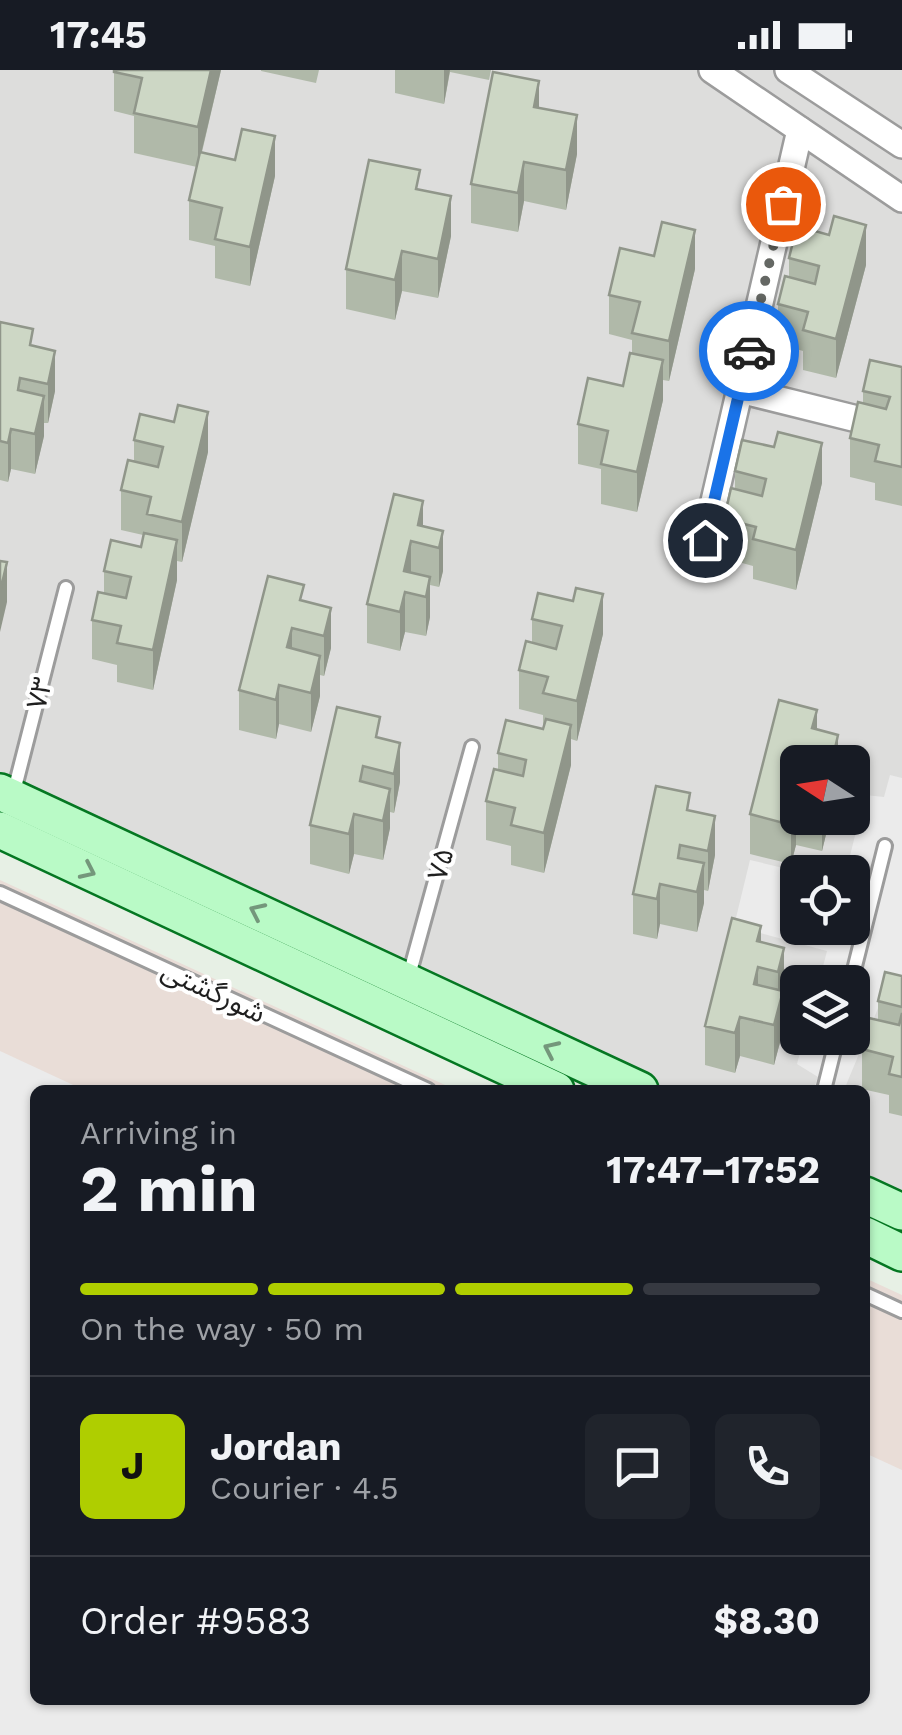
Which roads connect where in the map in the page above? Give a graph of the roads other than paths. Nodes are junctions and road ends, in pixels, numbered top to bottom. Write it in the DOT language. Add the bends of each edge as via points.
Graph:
graph roads {
  1 [pos="712,70"];
  2 [pos="788,70"];
  3 [pos="874,127"];
  4 [pos="800,130"];
  5 [pos="902,145"];
  6 [pos="850,164"];
  7 [pos="902,200"];
  8 [pos="740,390"];
  9 [pos="853,418"];
  10 [pos="705,540"];
  11 [pos="66,588"];
  12 [pos="472,747"];
  13 [pos="3,801"];
  14 [pos="885,846"];
  15 [pos="0,892"];
  16 [pos="855,965"];
  17 [pos="400,998"];
  18 [pos="833,1055"];
  19 [pos="417,1085"];
  20 [pos="548,1085"];
  21 [pos="627,1085"];
  22 [pos="825,1085"];
  23 [pos="870,1197"];
  24 [pos="902,1212"];
  25 [pos="870,1237"];
  26 [pos="902,1253"];
  27 [pos="870,1296"];
  28 [pos="902,1311"];
  1 -- 4 [label="street"];
  2 -- 3 [label="street"];
  3 -- 5 [label="street"];
  3 -- 6 [label="street"];
  4 -- 6 [label="street"];
  4 -- 8 [label="street"];
  6 -- 7 [label="street"];
  8 -- 9 [label="street"];
  8 -- 10 [label="street"];
  11 -- 13 [label="lane, ۷۳"];
  12 -- 17 [label="lane, ۷۵"];
  13 -- 17 [label="street"];
  14 -- 16 [label="lane"];
  15 -- 19 [label="lane, شورگشتی"];
  17 -- 20 [label="street"];
  21 -- 17 [label="street, one-way"];
  18 -- 22 [label="lane"];
  23 -- 24 [label="street"];
  25 -- 26 [label="street"];
  27 -- 28 [label="lane"];
}
